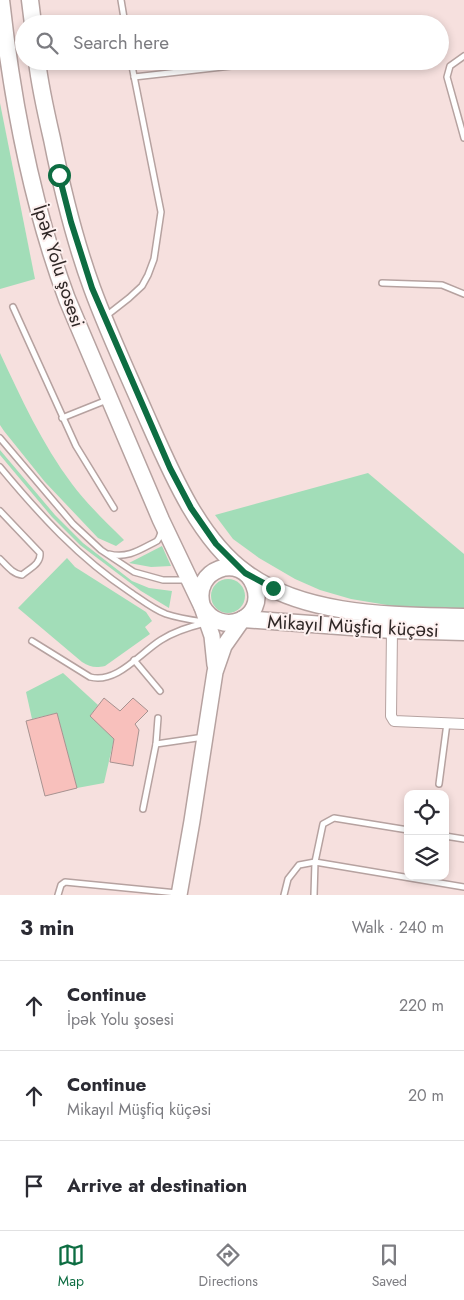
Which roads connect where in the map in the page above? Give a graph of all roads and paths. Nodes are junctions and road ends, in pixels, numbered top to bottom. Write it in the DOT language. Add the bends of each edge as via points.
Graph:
graph roads {
  1 [pos="0,0"];
  2 [pos="30,0"];
  3 [pos="121,0"];
  4 [pos="32,15"];
  5 [pos="124,15"];
  6 [pos="464,56"];
  7 [pos="39,70"];
  8 [pos="133,70"];
  9 [pos="197,70"];
  10 [pos="449,70"];
  11 [pos="449,70"];
  12 [pos="134,77"];
  13 [pos="464,138"];
  14 [pos="382,283"];
  15 [pos="464,294"];
  16 [pos="14,308"];
  17 [pos="104,318"];
  18 [pos="110,399"];
  19 [pos="62,418"];
  20 [pos="0,438"];
  21 [pos="0,467"];
  22 [pos="114,508"];
  23 [pos="0,511"];
  24 [pos="161,520"];
  25 [pos="101,550"];
  26 [pos="0,559"];
  27 [pos="213,571"];
  28 [pos="245,573"];
  29 [pos="189,579"];
  30 [pos="202,606"];
  31 [pos="464,617"];
  32 [pos="208,622"];
  33 [pos="235,622"];
  34 [pos="392,630"];
  35 [pos="464,632"];
  36 [pos="32,641"];
  37 [pos="134,660"];
  38 [pos="215,672"];
  39 [pos="160,691"];
  40 [pos="158,718"];
  41 [pos="447,723"];
  42 [pos="464,724"];
  43 [pos="205,737"];
  44 [pos="156,744"];
  45 [pos="439,784"];
  46 [pos="143,809"];
  47 [pos="404,829"];
  48 [pos="449,837"];
  49 [pos="464,839"];
  50 [pos="315,862"];
  51 [pos="464,887"];
  52 [pos="180,894"];
  53 [pos="58,895"];
  54 [pos="284,895"];
  55 [pos="314,895"];
  1 -- 18 [label="main road, İpək Yolu şosesi" via="20,125 47,239 67,299"];
  2 -- 4 [label="main road"];
  3 -- 5 [label="lane"];
  6 -- 11 [label="lane"];
  7 -- 17 [label="main road, İpək Yolu şosesi" via="71,222"];
  8 -- 12 [label="lane"];
  9 -- 12 [label="lane"];
  10 -- 13 [label="lane" via="447,77"];
  12 -- 17 [label="lane" via="161,212 154,259 148,275 142,286"];
  14 -- 15 [label="lane" via="442,285"];
  16 -- 19 [label="lane"];
  17 -- 28 [label="main road, İpək Yolu şosesi" via="152,429 191,508 216,544"];
  18 -- 19 [label="lane"];
  18 -- 24 [label="main road, İpək Yolu şosesi"];
  19 -- 22 [label="lane"];
  20 -- 25 [label="lane" via="73,524"];
  21 -- 32 [label="lane" via="72,547 114,581 167,614"];
  23 -- 26 [label="lane" via="40,553 39,562 22,574"];
  24 -- 25 [label="lane" via="159,538 129,555 117,556"];
  24 -- 29 [label="main road, İpək Yolu şosesi"];
  25 -- 29 [label="lane" via="134,572 163,580"];
  27 -- 28 [label="main road" via="230,567"];
  27 -- 29 [label="lane"];
  27 -- 30 [label="main road" via="201,586"];
  28 -- 31 [label="main road, Mikayıl Müşfiq küçəsi" via="281,592 336,608 392,615"];
  28 -- 33 [label="main road" via="255,586 256,599 252,611"];
  29 -- 30 [label="main road, İpək Yolu şosesi"];
  30 -- 32 [label="street"];
  30 -- 33 [label="main road" via="212,619"];
  32 -- 33 [label="lane"];
  32 -- 37 [label="lane" via="174,632"];
  32 -- 38 [label="street"];
  33 -- 34 [label="main road, Mikayıl Müşfiq küçəsi"];
  33 -- 38 [label="street"];
  34 -- 35 [label="main road, Mikayıl Müşfiq küçəsi"];
  34 -- 41 [label="street" via="391,716 399,723"];
  36 -- 37 [label="lane" via="98,679 110,676"];
  37 -- 39 [label="lane"];
  38 -- 43 [label="street"];
  40 -- 44 [label="lane"];
  41 -- 42 [label="street"];
  41 -- 45 [label="lane"];
  43 -- 44 [label="lane"];
  43 -- 52 [label="street"];
  44 -- 46 [label="lane"];
  47 -- 50 [label="lane" via="334,818 323,824"];
  48 -- 49 [label="lane"];
  50 -- 51 [label="lane"];
  50 -- 54 [label="lane" via="299,865 288,879"];
  50 -- 55 [label="lane"];
  52 -- 53 [label="lane" via="64,882"];
}
